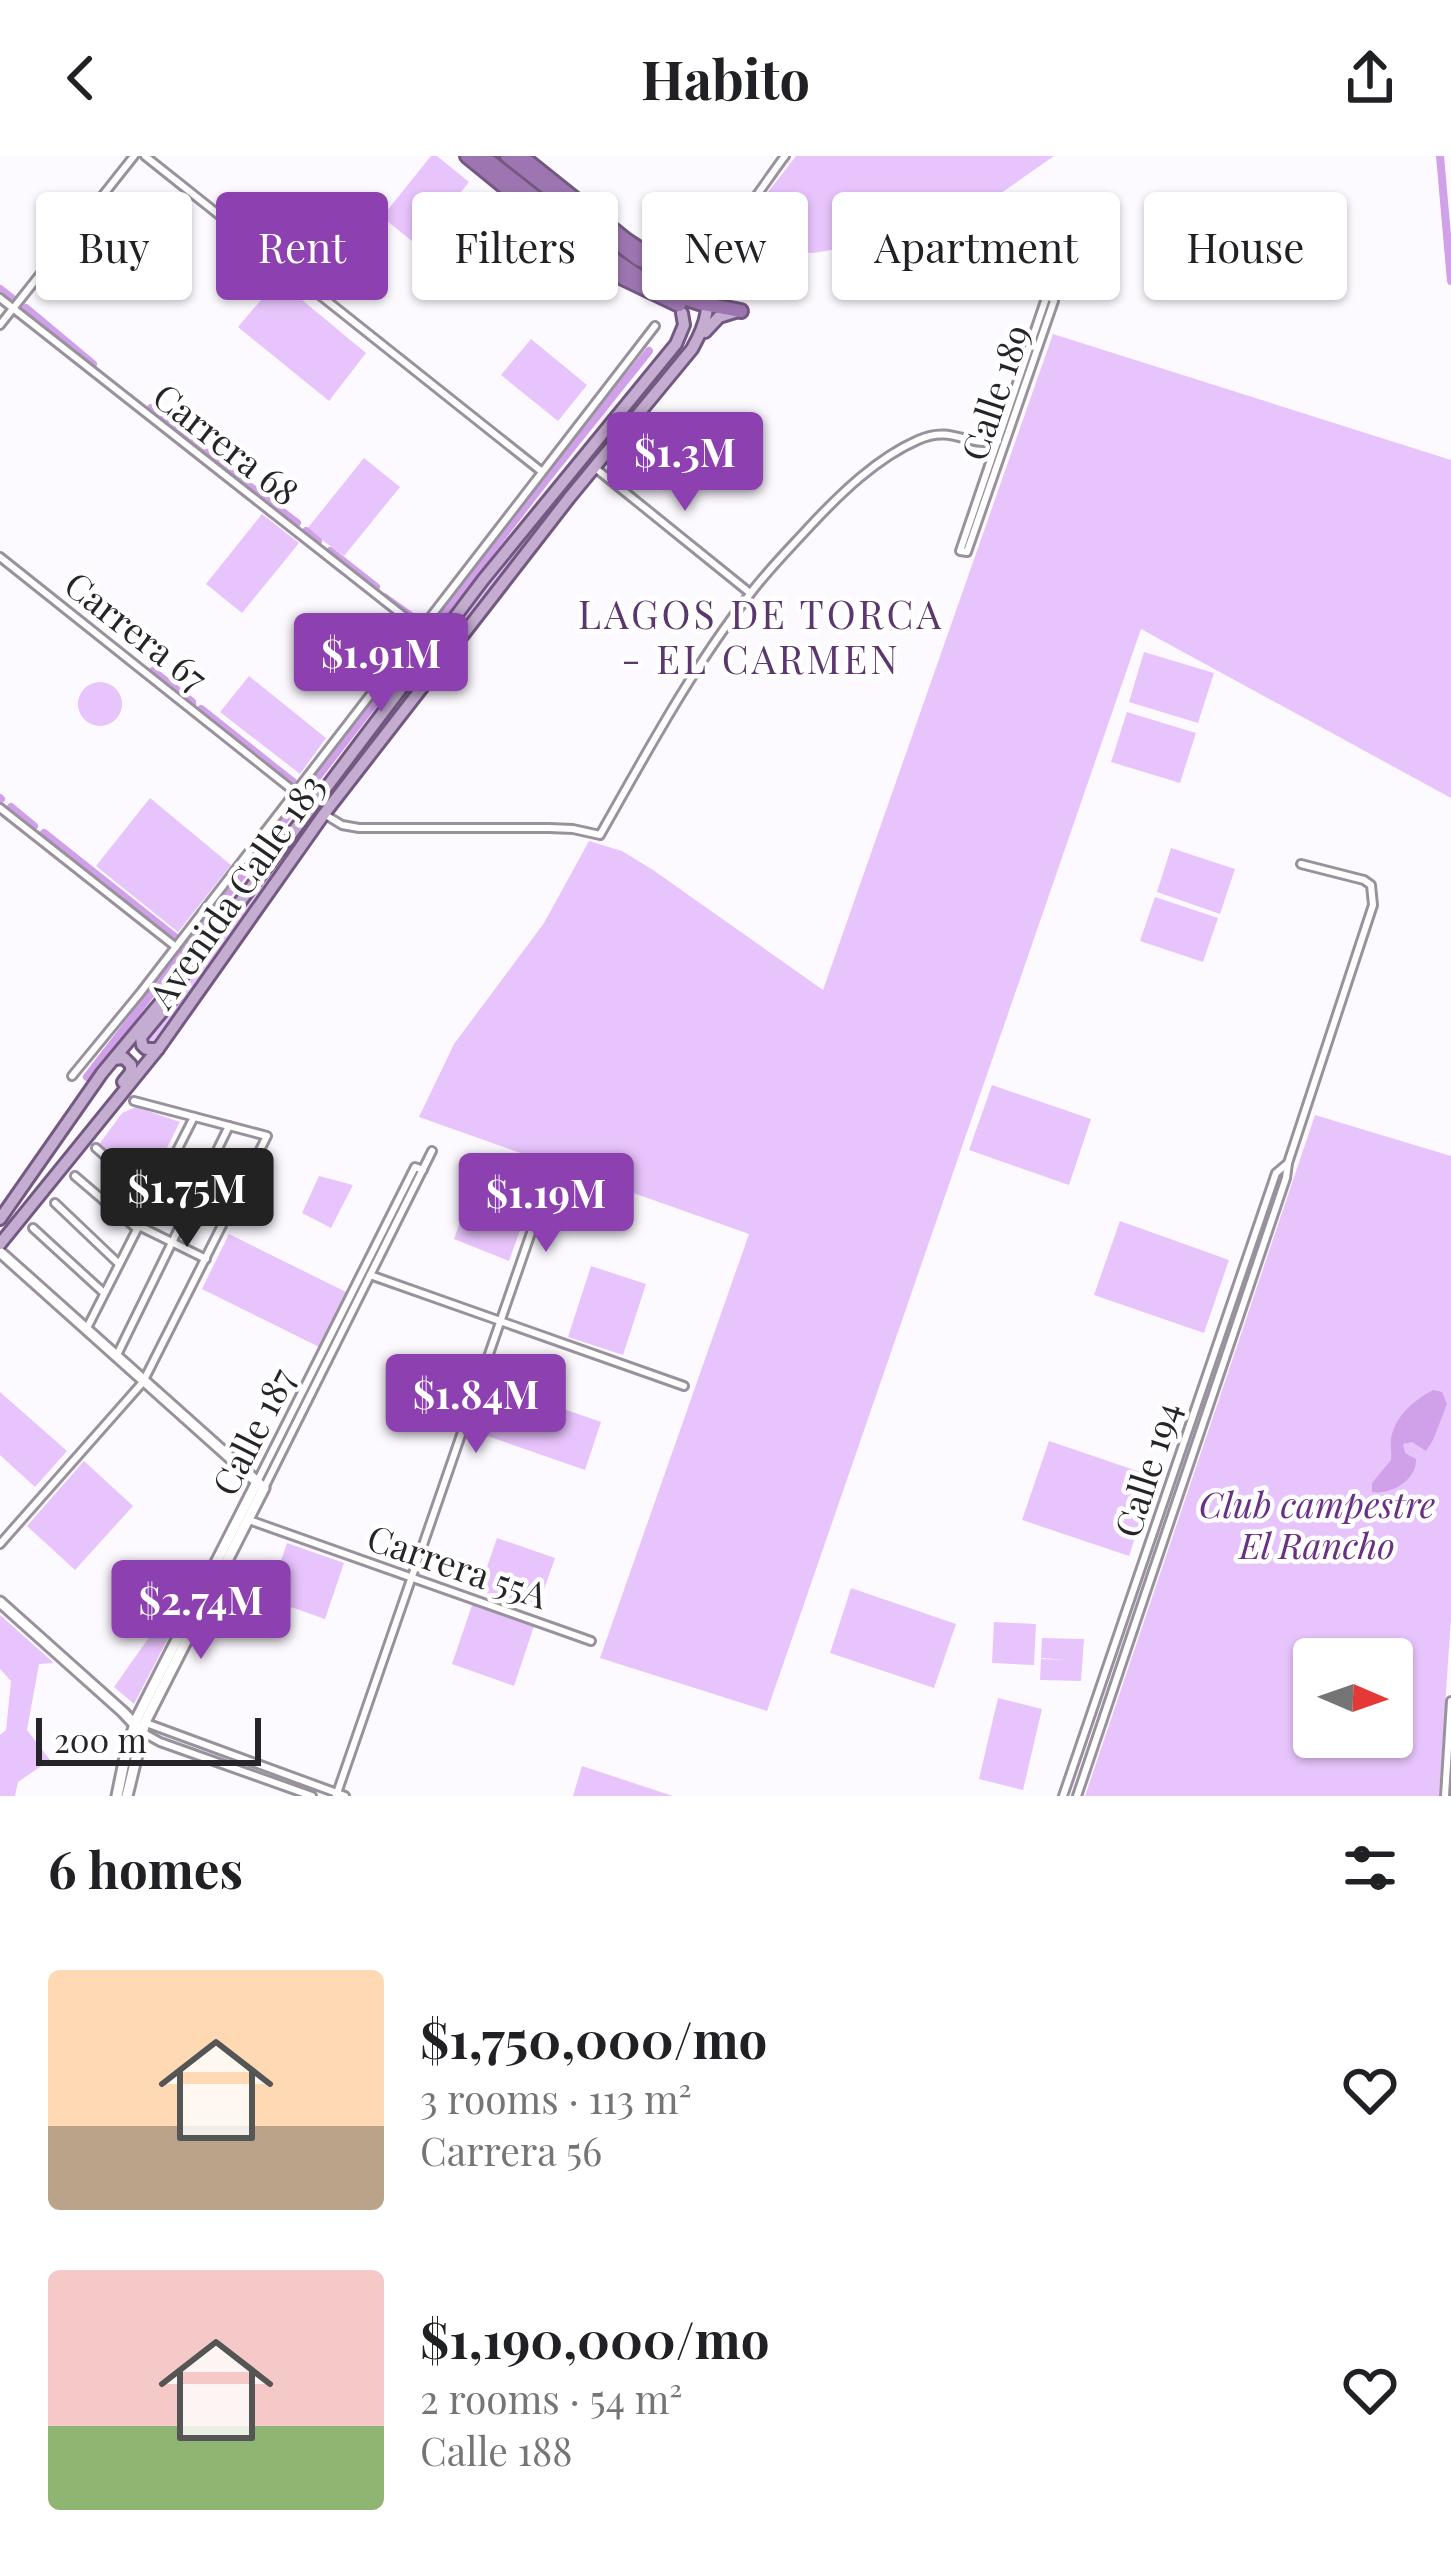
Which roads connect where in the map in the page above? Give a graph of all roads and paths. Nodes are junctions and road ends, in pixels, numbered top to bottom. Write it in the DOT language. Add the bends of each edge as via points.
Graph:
graph roads {
  1 [pos="134,156"];
  2 [pos="145,156"];
  3 [pos="466,156"];
  4 [pos="483,156"];
  5 [pos="507,156"];
  6 [pos="521,156"];
  7 [pos="785,156"];
  8 [pos="635,247"];
  9 [pos="642,251"];
  10 [pos="642,261"];
  11 [pos="0,298"];
  12 [pos="707,300"];
  13 [pos="677,304"];
  14 [pos="708,305"];
  15 [pos="13,308"];
  16 [pos="741,311"];
  17 [pos="0,325"];
  18 [pos="655,326"];
  19 [pos="692,349"];
  20 [pos="998,441"];
  21 [pos="594,466"];
  22 [pos="542,472"];
  23 [pos="0,557"];
  24 [pos="750,593"];
  25 [pos="421,629"];
  26 [pos="295,792"];
  27 [pos="0,808"];
  28 [pos="324,814"];
  29 [pos="1301,864"];
  30 [pos="176,947"];
  31 [pos="190,967"];
  32 [pos="158,1049"];
  33 [pos="114,1059"];
  34 [pos="72,1076"];
  35 [pos="134,1101"];
  36 [pos="194,1117"];
  37 [pos="229,1126"];
  38 [pos="85,1139"];
  39 [pos="96,1148"];
  40 [pos="432,1151"];
  41 [pos="1288,1163"];
  42 [pos="551,1175"];
  43 [pos="75,1176"];
  44 [pos="104,1201"];
  45 [pos="55,1203"];
  46 [pos="0,1219"];
  47 [pos="138,1227"];
  48 [pos="33,1228"];
  49 [pos="172,1242"];
  50 [pos="0,1248"];
  51 [pos="206,1259"];
  52 [pos="119,1264"];
  53 [pos="366,1274"];
  54 [pos="104,1293"];
  55 [pos="501,1320"];
  56 [pos="86,1330"];
  57 [pos="116,1357"];
  58 [pos="143,1382"];
  59 [pos="684,1386"];
  60 [pos="260,1485"];
  61 [pos="243,1518"];
  62 [pos="0,1544"];
  63 [pos="412,1577"];
  64 [pos="0,1602"];
  65 [pos="591,1640"];
  66 [pos="1451,1701"];
  67 [pos="139,1725"];
  68 [pos="340,1795"];
  69 [pos="117,1796"];
  70 [pos="127,1796"];
  71 [pos="312,1796"];
  72 [pos="1064,1796"];
  73 [pos="1077,1796"];
  74 [pos="1445,1796"];
  1 -- 15 [label="street"];
  2 -- 22 [label="street"];
  3 -- 13 [label="highway" via="608,271"];
  4 -- 13 [label="highway"];
  5 -- 10 [label="highway"];
  6 -- 8 [label="highway"];
  7 -- 8 [label="street" via="714,250 675,257"];
  8 -- 9 [label="highway"];
  11 -- 15 [label="street, Carrera 68"];
  12 -- 14 [label="main road"];
  13 -- 14 [label="highway"];
  13 -- 31 [label="main road, Avenida Calle 183" via="684,326 676,344 483,580"];
  14 -- 16 [label="highway"];
  14 -- 19 [label="main road, Avenida Calle 183"];
  15 -- 17 [label="street"];
  15 -- 25 [label="street, Carrera 68"];
  16 -- 19 [label="main road" via="715,320"];
  18 -- 22 [label="street"];
  19 -- 21 [label="main road, Avenida Calle 183"];
  20 -- 20 [label="street, Calle 189" via="961,551 1051,297 1046,298"];
  20 -- 24 [label="street" via="944,434 905,447 835,500"];
  21 -- 24 [label="street"];
  21 -- 28 [label="main road, Avenida Calle 183"];
  22 -- 25 [label="street"];
  23 -- 26 [label="street, Carrera 67"];
  24 -- 28 [label="street" via="600,836 549,828 358,828"];
  25 -- 26 [label="street"];
  26 -- 30 [label="street"];
  27 -- 30 [label="street"];
  28 -- 32 [label="main road, Avenida Calle 183"];
  29 -- 41 [label="street, Calle 194" via="1364,880 1374,894"];
  30 -- 34 [label="street"];
  31 -- 32 [label="main road" via="141,1036 146,1049"];
  31 -- 33 [label="main road, Avenida Calle 183"];
  32 -- 38 [label="main road, Avenida Calle 183"];
  33 -- 38 [label="main road" via="128,1060 131,1072"];
  33 -- 46 [label="main road, Avenida Calle 183"];
  35 -- 36 [label="street"];
  36 -- 37 [label="street"];
  36 -- 47 [label="street"];
  37 -- 49 [label="street"];
  37 -- 51 [label="street" via="267,1136"];
  38 -- 50 [label="main road, Avenida Calle 183"];
  39 -- 44 [label="street" via="127,1175"];
  40 -- 53 [label="street, Calle 187"];
  41 -- 72 [label="street, Calle 194" via="1276,1173"];
  41 -- 73 [label="street, Calle 194"];
  42 -- 55 [label="street"];
  43 -- 44 [label="street"];
  44 -- 47 [label="street"];
  45 -- 52 [label="street"];
  47 -- 49 [label="street"];
  47 -- 52 [label="street"];
  48 -- 54 [label="street"];
  49 -- 51 [label="street"];
  49 -- 57 [label="street"];
  50 -- 56 [label="street"];
  51 -- 58 [label="street"];
  52 -- 54 [label="street"];
  53 -- 55 [label="street"];
  53 -- 60 [label="street, Calle 187"];
  54 -- 56 [label="street"];
  55 -- 59 [label="street"];
  55 -- 63 [label="street"];
  56 -- 57 [label="street"];
  57 -- 58 [label="street"];
  58 -- 60 [label="street"];
  58 -- 62 [label="street"];
  60 -- 61 [label="street, Calle 187"];
  61 -- 63 [label="street, Carrera 55A"];
  61 -- 67 [label="street, Calle 187"];
  63 -- 65 [label="street, Carrera 55A"];
  63 -- 68 [label="street"];
  64 -- 67 [label="street"];
  66 -- 74 [label="street"];
  67 -- 68 [label="street"];
  67 -- 69 [label="street, Calle 187"];
  67 -- 70 [label="street, Calle 187"];
  67 -- 71 [label="street" via="160,1742"];
}
